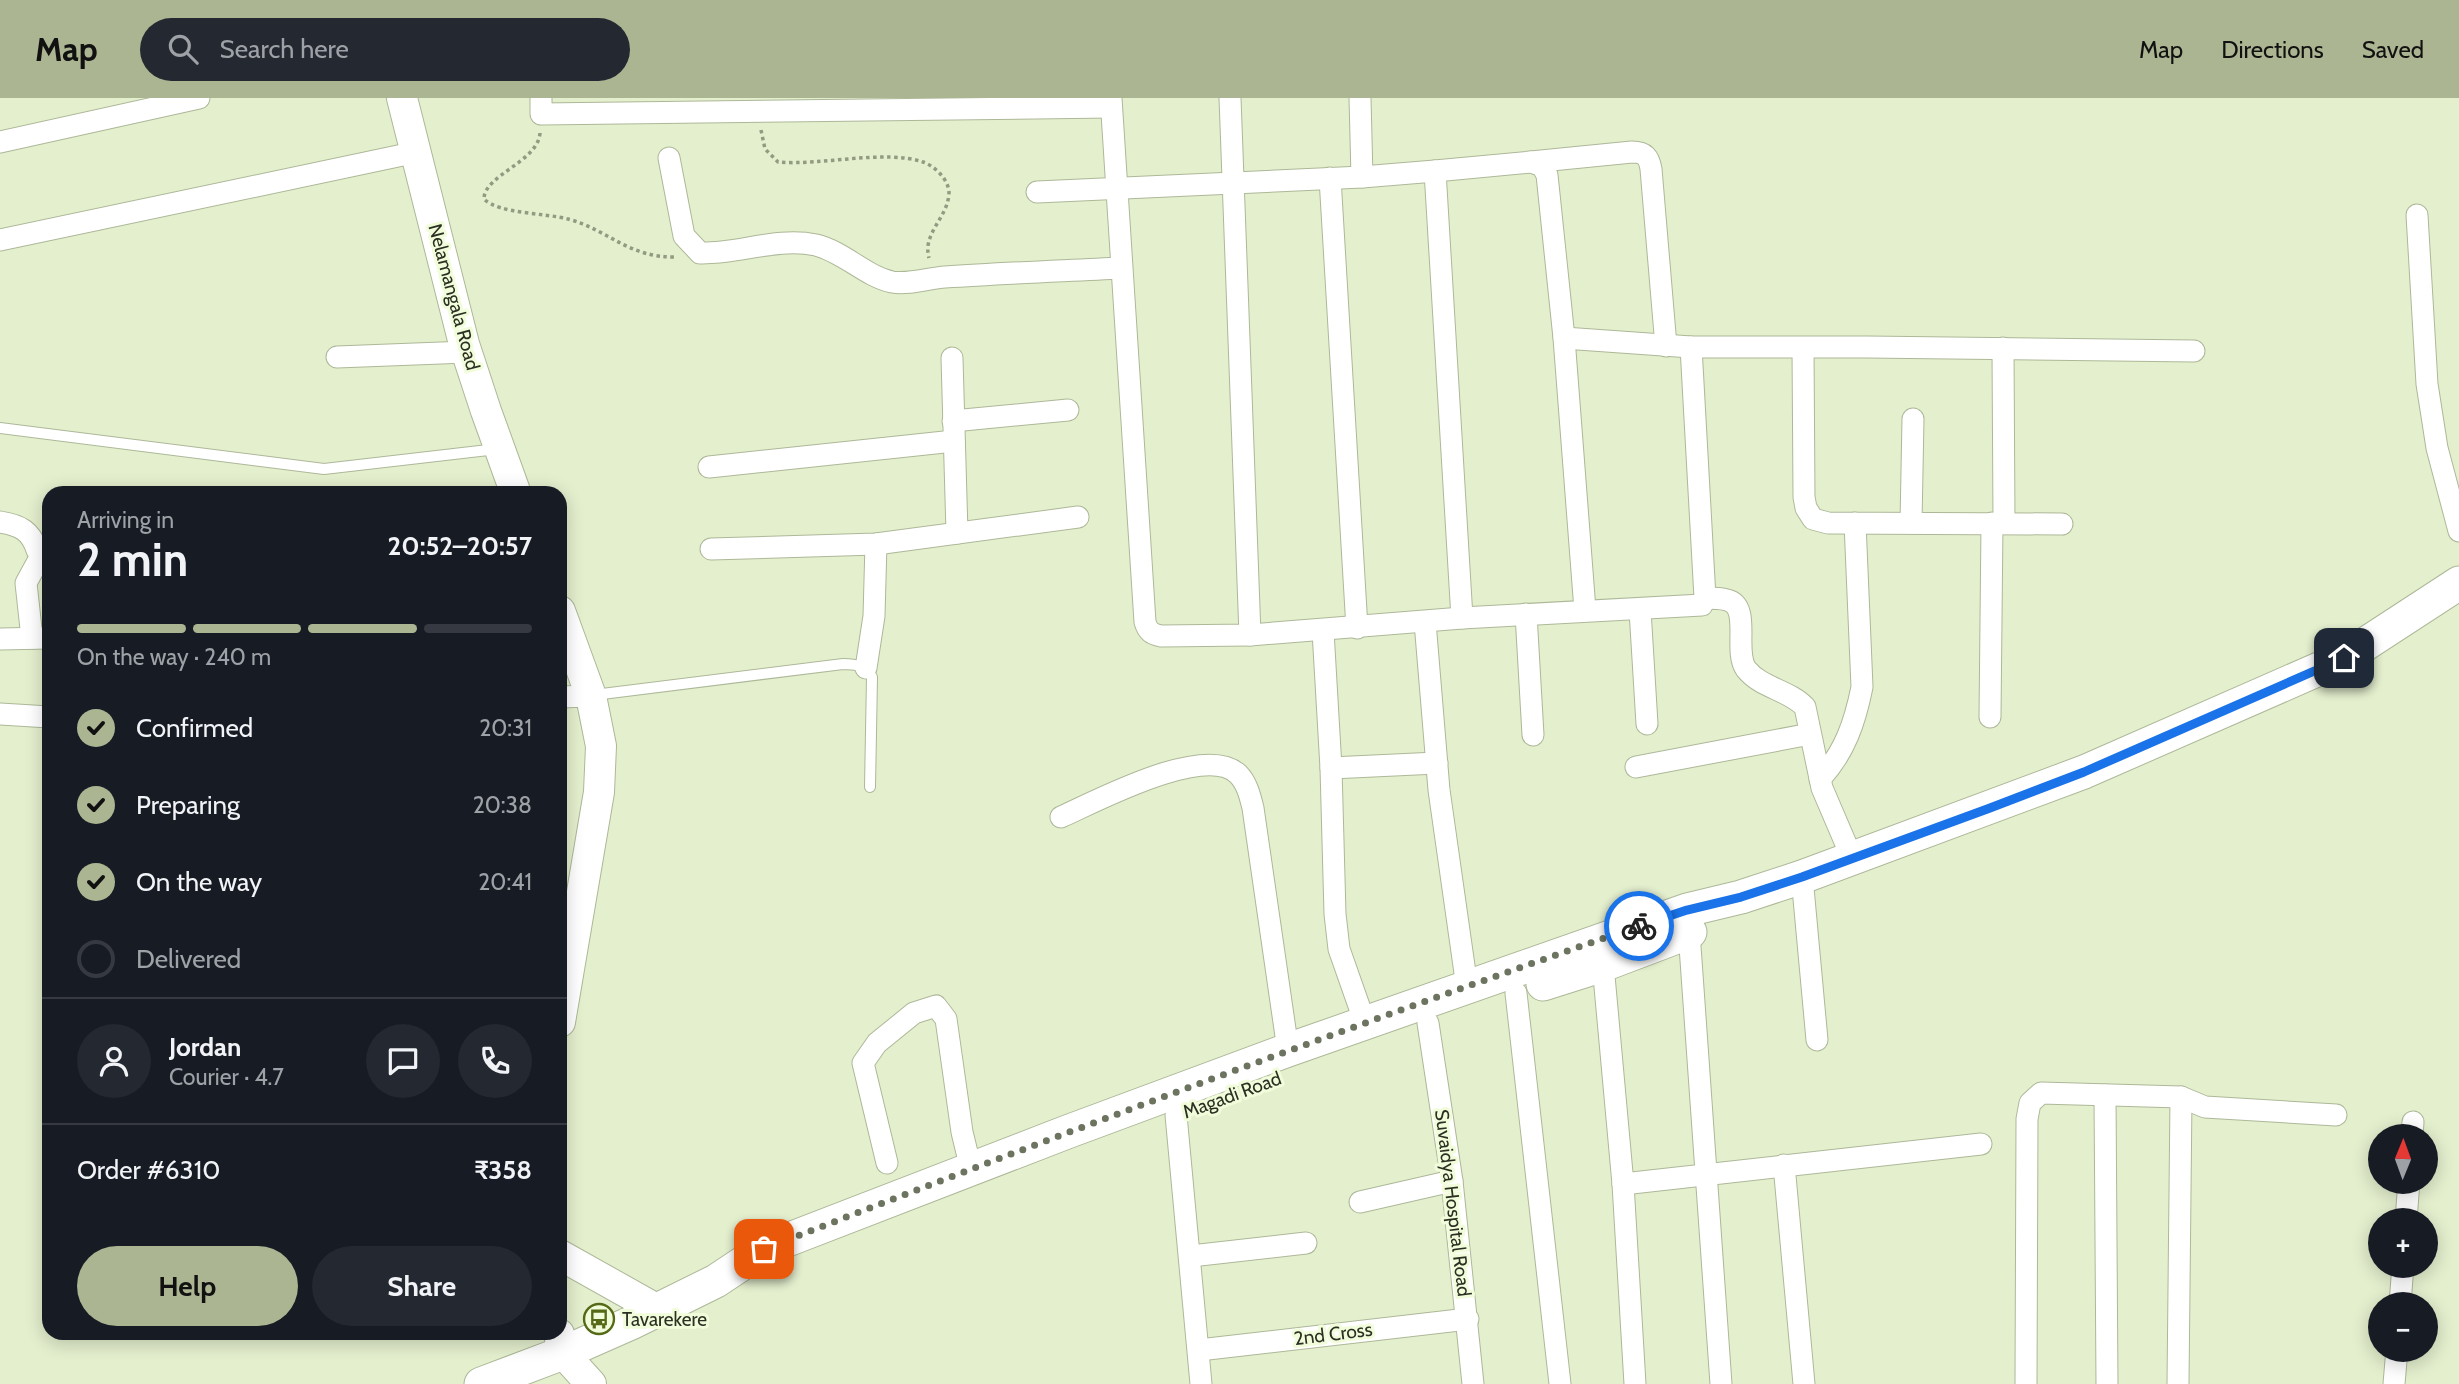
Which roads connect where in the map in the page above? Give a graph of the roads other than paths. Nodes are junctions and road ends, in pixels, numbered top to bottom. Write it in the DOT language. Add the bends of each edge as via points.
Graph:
graph roads {
  1 [pos="199,98"];
  2 [pos="402,98"];
  3 [pos="1230,98"];
  4 [pos="1360,98"];
  5 [pos="1111,102"];
  6 [pos="134,105"];
  7 [pos="541,106"];
  8 [pos="0,142"];
  9 [pos="417,152"];
  10 [pos="669,158"];
  11 [pos="1531,162"];
  12 [pos="1435,171"];
  13 [pos="1362,177"];
  14 [pos="1329,178"];
  15 [pos="1233,182"];
  16 [pos="1115,188"];
  17 [pos="1037,192"];
  18 [pos="2417,215"];
  19 [pos="0,240"];
  20 [pos="1121,268"];
  21 [pos="1564,338"];
  22 [pos="1666,346"];
  23 [pos="1691,347"];
  24 [pos="1803,348"];
  25 [pos="2003,348"];
  26 [pos="2194,351"];
  27 [pos="467,352"];
  28 [pos="337,357"];
  29 [pos="952,358"];
  30 [pos="1068,410"];
  31 [pos="1913,419"];
  32 [pos="0,428"];
  33 [pos="954,431"];
  34 [pos="500,449"];
  35 [pos="709,467"];
  36 [pos="513,486"];
  37 [pos="1078,517"];
  38 [pos="0,522"];
  39 [pos="1855,523"];
  40 [pos="1911,523"];
  41 [pos="1998,523"];
  42 [pos="2062,524"];
  43 [pos="2459,531"];
  44 [pos="957,533"];
  45 [pos="876,544"];
  46 [pos="711,549"];
  47 [pos="42,552"];
  48 [pos="42,560"];
  49 [pos="2459,583"];
  50 [pos="1705,598"];
  51 [pos="1585,610"];
  52 [pos="1640,610"];
  53 [pos="1526,614"];
  54 [pos="1462,618"];
  55 [pos="1425,622"];
  56 [pos="1357,628"];
  57 [pos="1323,631"];
  58 [pos="1250,635"];
  59 [pos="567,636"];
  60 [pos="41,638"];
  61 [pos="0,639"];
  62 [pos="866,668"];
  63 [pos="591,696"];
  64 [pos="567,697"];
  65 [pos="0,714"];
  66 [pos="42,717"];
  67 [pos="1990,717"];
  68 [pos="1647,724"];
  69 [pos="1533,734"];
  70 [pos="1810,734"];
  71 [pos="1437,763"];
  72 [pos="1636,767"];
  73 [pos="1331,768"];
  74 [pos="1820,779"];
  75 [pos="870,787"];
  76 [pos="1061,817"];
  77 [pos="1852,858"];
  78 [pos="1802,877"];
  79 [pos="1741,897"];
  80 [pos="1689,933"];
  81 [pos="1603,965"];
  82 [pos="567,981"];
  83 [pos="1467,987"];
  84 [pos="1516,993"];
  85 [pos="1365,1023"];
  86 [pos="1429,1023"];
  87 [pos="1817,1040"];
  88 [pos="1288,1050"];
  89 [pos="2105,1095"];
  90 [pos="2181,1097"];
  91 [pos="1176,1115"];
  92 [pos="2336,1115"];
  93 [pos="1981,1144"];
  94 [pos="887,1163"];
  95 [pos="1784,1165"];
  96 [pos="971,1169"];
  97 [pos="1707,1173"];
  98 [pos="1452,1181"];
  99 [pos="1623,1184"];
  100 [pos="1360,1202"];
  101 [pos="864,1222"];
  102 [pos="1306,1243"];
  103 [pos="1191,1256"];
  104 [pos="567,1259"];
  105 [pos="658,1310"];
  106 [pos="1468,1319"];
  107 [pos="561,1343"];
  108 [pos="1199,1350"];
  109 [pos="2395,1362"];
  110 [pos="481,1384"];
  111 [pos="592,1384"];
  112 [pos="1200,1384"];
  113 [pos="1473,1384"];
  114 [pos="1560,1384"];
  115 [pos="1635,1384"];
  116 [pos="1721,1384"];
  117 [pos="1804,1384"];
  118 [pos="2026,1384"];
  119 [pos="2107,1384"];
  120 [pos="2178,1384"];
  121 [pos="2394,1384"];
  1 -- 6 [label="street"];
  2 -- 9 [label="main road, Nelamangala Road"];
  3 -- 15 [label="street"];
  4 -- 13 [label="street"];
  5 -- 7 [label="street" via="756,111"];
  5 -- 16 [label="street"];
  6 -- 8 [label="street"];
  9 -- 19 [label="street"];
  9 -- 27 [label="main road, Nelamangala Road"];
  10 -- 20 [label="street" via="684,236 700,253 798,243 829,249 892,282"];
  11 -- 12 [label="street"];
  11 -- 21 [label="street" via="1542,166 1550,189"];
  11 -- 22 [label="street" via="1632,152 1647,157"];
  12 -- 13 [label="street"];
  12 -- 54 [label="street"];
  13 -- 14 [label="street"];
  14 -- 15 [label="street"];
  14 -- 56 [label="street"];
  15 -- 16 [label="street"];
  15 -- 58 [label="street"];
  16 -- 17 [label="street"];
  16 -- 20 [label="street"];
  18 -- 43 [label="street" via="2427,384 2437,448"];
  20 -- 58 [label="street" via="1148,630 1161,636"];
  21 -- 22 [label="street"];
  21 -- 51 [label="street"];
  22 -- 23 [label="street"];
  23 -- 24 [label="street"];
  23 -- 50 [label="street"];
  24 -- 25 [label="street"];
  24 -- 39 [label="street" via="1806,508 1818,522"];
  25 -- 26 [label="street"];
  25 -- 41 [label="street"];
  27 -- 28 [label="street"];
  27 -- 34 [label="main road, Nelamangala Road"];
  29 -- 33 [label="street"];
  30 -- 33 [label="street"];
  31 -- 40 [label="street"];
  32 -- 34 [label="lane" via="324,469"];
  33 -- 35 [label="street"];
  33 -- 44 [label="street"];
  34 -- 36 [label="main road, Nelamangala Road"];
  37 -- 44 [label="street"];
  38 -- 47 [label="street" via="32,535"];
  39 -- 40 [label="street"];
  39 -- 74 [label="street" via="1862,687 1842,752"];
  40 -- 41 [label="street"];
  41 -- 42 [label="street"];
  41 -- 67 [label="street"];
  44 -- 45 [label="street"];
  45 -- 46 [label="street"];
  45 -- 62 [label="street" via="874,615"];
  48 -- 60 [label="street" via="26,583"];
  49 -- 77 [label="main road, Magadi Road" via="2344,658 2084,772"];
  50 -- 52 [label="street" via="1699,606"];
  50 -- 70 [label="street" via="1730,600 1737,607 1741,659 1746,669 1805,707"];
  51 -- 52 [label="street"];
  51 -- 53 [label="street"];
  52 -- 68 [label="street"];
  53 -- 54 [label="street"];
  53 -- 69 [label="street"];
  54 -- 55 [label="street"];
  55 -- 56 [label="street"];
  55 -- 71 [label="street"];
  56 -- 57 [label="street"];
  57 -- 58 [label="street"];
  57 -- 73 [label="street"];
  59 -- 63 [label="main road"];
  60 -- 61 [label="street"];
  62 -- 63 [label="lane" via="843,664"];
  62 -- 75 [label="lane" via="873,690"];
  63 -- 64 [label="street"];
  63 -- 82 [label="main road" via="601,746 599,792"];
  65 -- 66 [label="street"];
  70 -- 72 [label="street"];
  70 -- 74 [label="street"];
  71 -- 73 [label="street"];
  71 -- 83 [label="street"];
  73 -- 85 [label="street" via="1339,948"];
  74 -- 77 [label="street"];
  76 -- 88 [label="street" via="1161,774 1191,766 1215,765 1237,773 1253,808"];
  77 -- 78 [label="main road, Magadi Road"];
  78 -- 79 [label="main road, Magadi Road"];
  78 -- 87 [label="street"];
  79 -- 80 [label="main road, Magadi Road"];
  79 -- 83 [label="main road, Magadi Road" via="1687,910"];
  80 -- 81 [label="main road, Magadi Road"];
  80 -- 97 [label="street"];
  81 -- 84 [label="main road, Magadi Road"];
  81 -- 99 [label="street"];
  83 -- 85 [label="main road, Magadi Road"];
  84 -- 86 [label="main road, Magadi Road"];
  84 -- 114 [label="street"];
  85 -- 88 [label="main road, Magadi Road"];
  86 -- 91 [label="main road, Magadi Road"];
  86 -- 98 [label="street, Suvaidya Hospital Road"];
  88 -- 96 [label="main road, Magadi Road"];
  89 -- 90 [label="street"];
  89 -- 118 [label="street" via="2041,1093 2030,1103"];
  89 -- 119 [label="street"];
  90 -- 92 [label="street" via="2218,1109"];
  90 -- 120 [label="street"];
  91 -- 101 [label="main road, Magadi Road"];
  91 -- 103 [label="street"];
  93 -- 95 [label="street"];
  94 -- 96 [label="street" via="863,1063 877,1043 914,1013 936,1006 946,1019"];
  95 -- 97 [label="street"];
  95 -- 117 [label="street"];
  96 -- 101 [label="main road, Magadi Road"];
  97 -- 99 [label="street"];
  97 -- 116 [label="street"];
  98 -- 100 [label="street"];
  98 -- 106 [label="street, Suvaidya Hospital Road"];
  99 -- 115 [label="street"];
  101 -- 105 [label="main road, Magadi Road" via="768,1269 716,1281"];
  102 -- 103 [label="street"];
  103 -- 108 [label="street"];
  104 -- 105 [label="main road"];
  105 -- 107 [label="main road, Magadi Road"];
  106 -- 108 [label="street, 2nd Cross"];
  106 -- 113 [label="street, Suvaidya Hospital Road"];
  107 -- 110 [label="main road, Magadi Road"];
  107 -- 111 [label="main road"];
  108 -- 112 [label="street"];
  109 -- 121 [label="street"];
}
